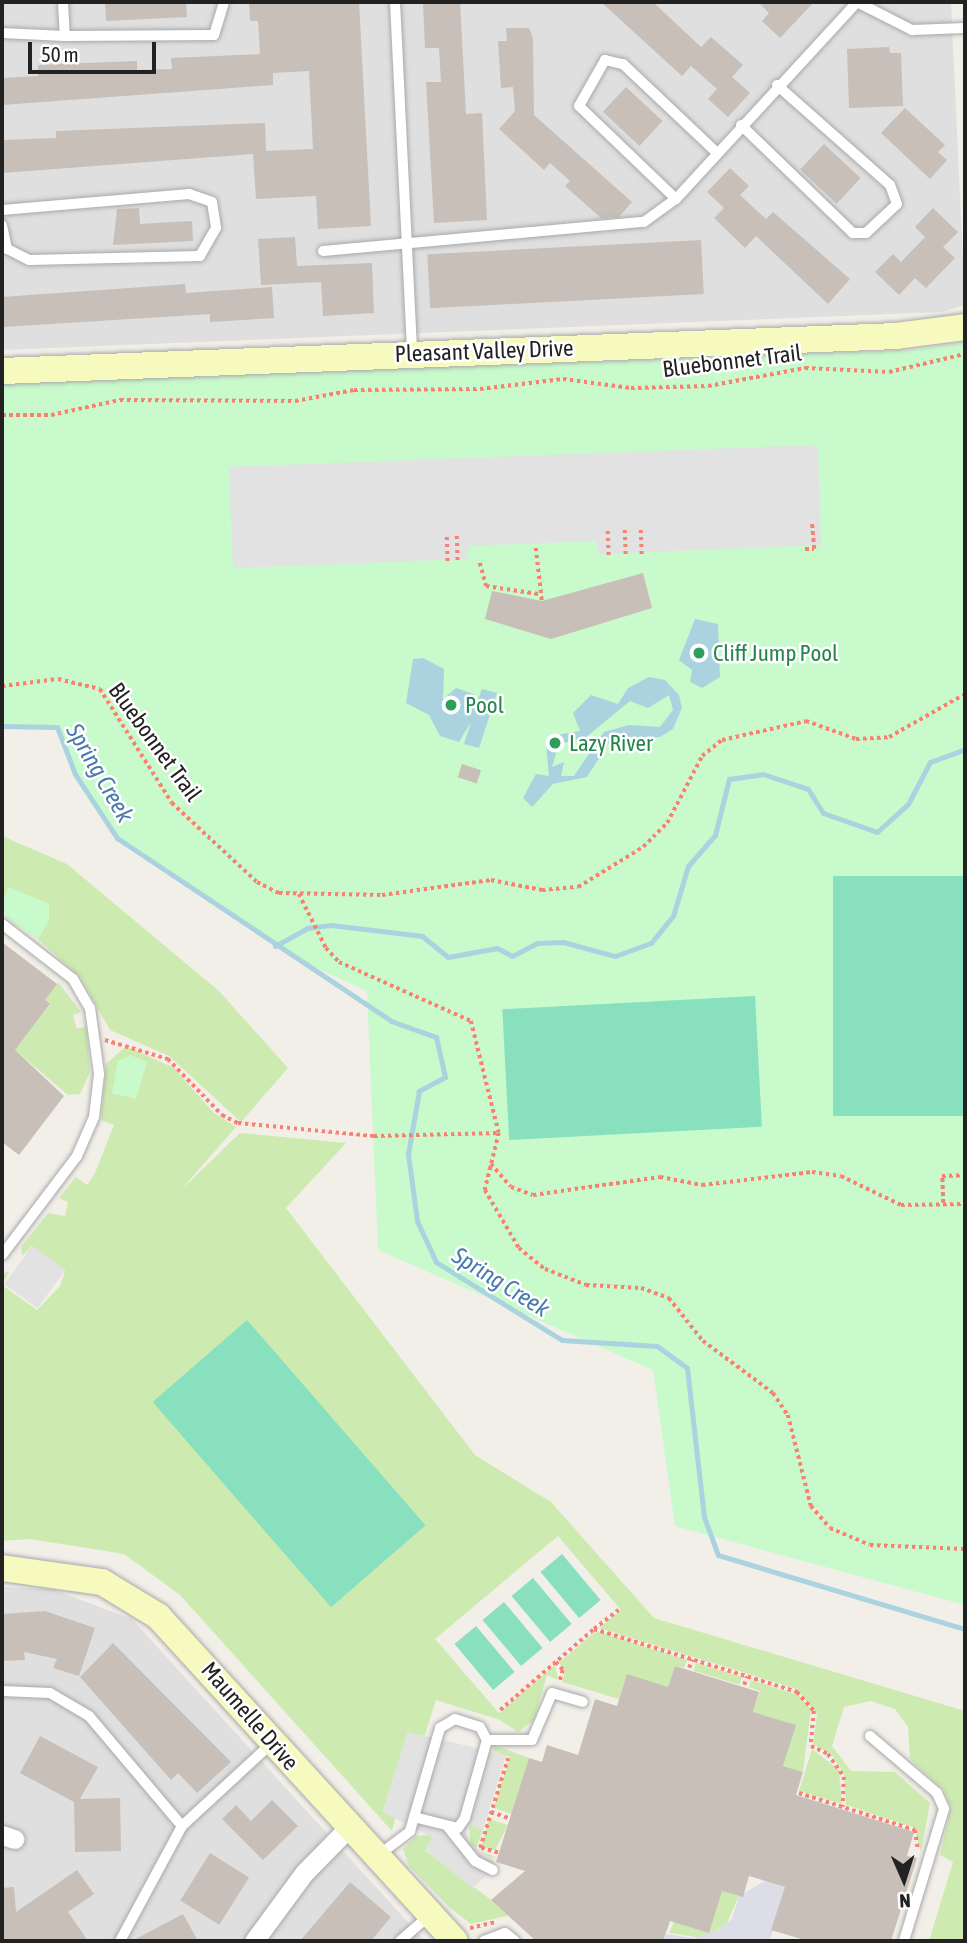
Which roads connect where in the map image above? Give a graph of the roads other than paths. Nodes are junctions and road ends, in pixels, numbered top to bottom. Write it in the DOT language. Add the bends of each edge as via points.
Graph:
graph roads {
  1 [pos="63,2"];
  2 [pos="224,2"];
  3 [pos="394,2"];
  4 [pos="857,2"];
  5 [pos="965,29"];
  6 [pos="2,33"];
  7 [pos="65,36"];
  8 [pos="777,85"];
  9 [pos="741,125"];
  10 [pos="717,153"];
  11 [pos="676,199"];
  12 [pos="2,210"];
  13 [pos="2,226"];
  14 [pos="406,245"];
  15 [pos="323,251"];
  16 [pos="965,327"];
  17 [pos="412,354"];
  18 [pos="2,371"];
  19 [pos="2,924"];
  20 [pos="2,1255"];
  21 [pos="2,1569"];
  22 [pos="2,1691"];
  23 [pos="583,1702"];
  24 [pos="870,1736"];
  25 [pos="487,1740"];
  26 [pos="273,1742"];
  27 [pos="414,1817"];
  28 [pos="182,1826"];
  29 [pos="448,1826"];
  30 [pos="349,1827"];
  31 [pos="377,1857"];
  32 [pos="493,1870"];
  33 [pos="431,1915"];
  34 [pos="120,1941"];
  35 [pos="254,1941"];
  36 [pos="400,1941"];
  37 [pos="455,1941"];
  38 [pos="484,1941"];
  39 [pos="515,1941"];
  40 [pos="904,1941"];
  1 -- 7 [label="lane"];
  2 -- 7 [label="lane" via="214,35"];
  3 -- 14 [label="lane"];
  4 -- 5 [label="lane" via="912,30"];
  4 -- 8 [label="lane"];
  6 -- 7 [label="lane"];
  8 -- 9 [label="lane"];
  8 -- 9 [label="lane" via="890,185 897,204 866,233 853,233"];
  9 -- 10 [label="lane"];
  10 -- 11 [label="lane"];
  10 -- 11 [label="lane" via="623,64 605,60 579,106"];
  11 -- 14 [label="lane" via="630,226"];
  12 -- 13 [label="lane" via="189,194 212,202 216,228 200,256 29,260 7,249"];
  14 -- 15 [label="lane"];
  14 -- 17 [label="lane"];
  16 -- 17 [label="street, Pleasant Valley Drive" via="896,336"];
  17 -- 18 [label="street, Pleasant Valley Drive"];
  19 -- 20 [label="lane" via="74,979 98,1040 94,1117 83,1143"];
  21 -- 26 [label="street, Maumelle Drive" via="73,1574 131,1597 186,1643"];
  22 -- 28 [label="lane" via="50,1693 89,1716"];
  23 -- 25 [label="lane" via="552,1693 532,1740"];
  24 -- 40 [label="lane" via="937,1793 944,1809"];
  25 -- 27 [label="lane" via="480,1727 455,1719 440,1728"];
  25 -- 29 [label="lane" via="465,1818 458,1828"];
  26 -- 28 [label="lane"];
  26 -- 30 [label="street, Maumelle Drive"];
  27 -- 29 [label="lane"];
  27 -- 31 [label="lane" via="410,1831"];
  28 -- 34 [label="lane"];
  29 -- 32 [label="lane" via="475,1861"];
  30 -- 31 [label="street, Maumelle Drive"];
  30 -- 35 [label="street" via="304,1873"];
  31 -- 33 [label="street, Maumelle Drive"];
  33 -- 36 [label="lane"];
  33 -- 37 [label="street, Maumelle Drive"];
  38 -- 39 [label="lane" via="505,1933"];
}
